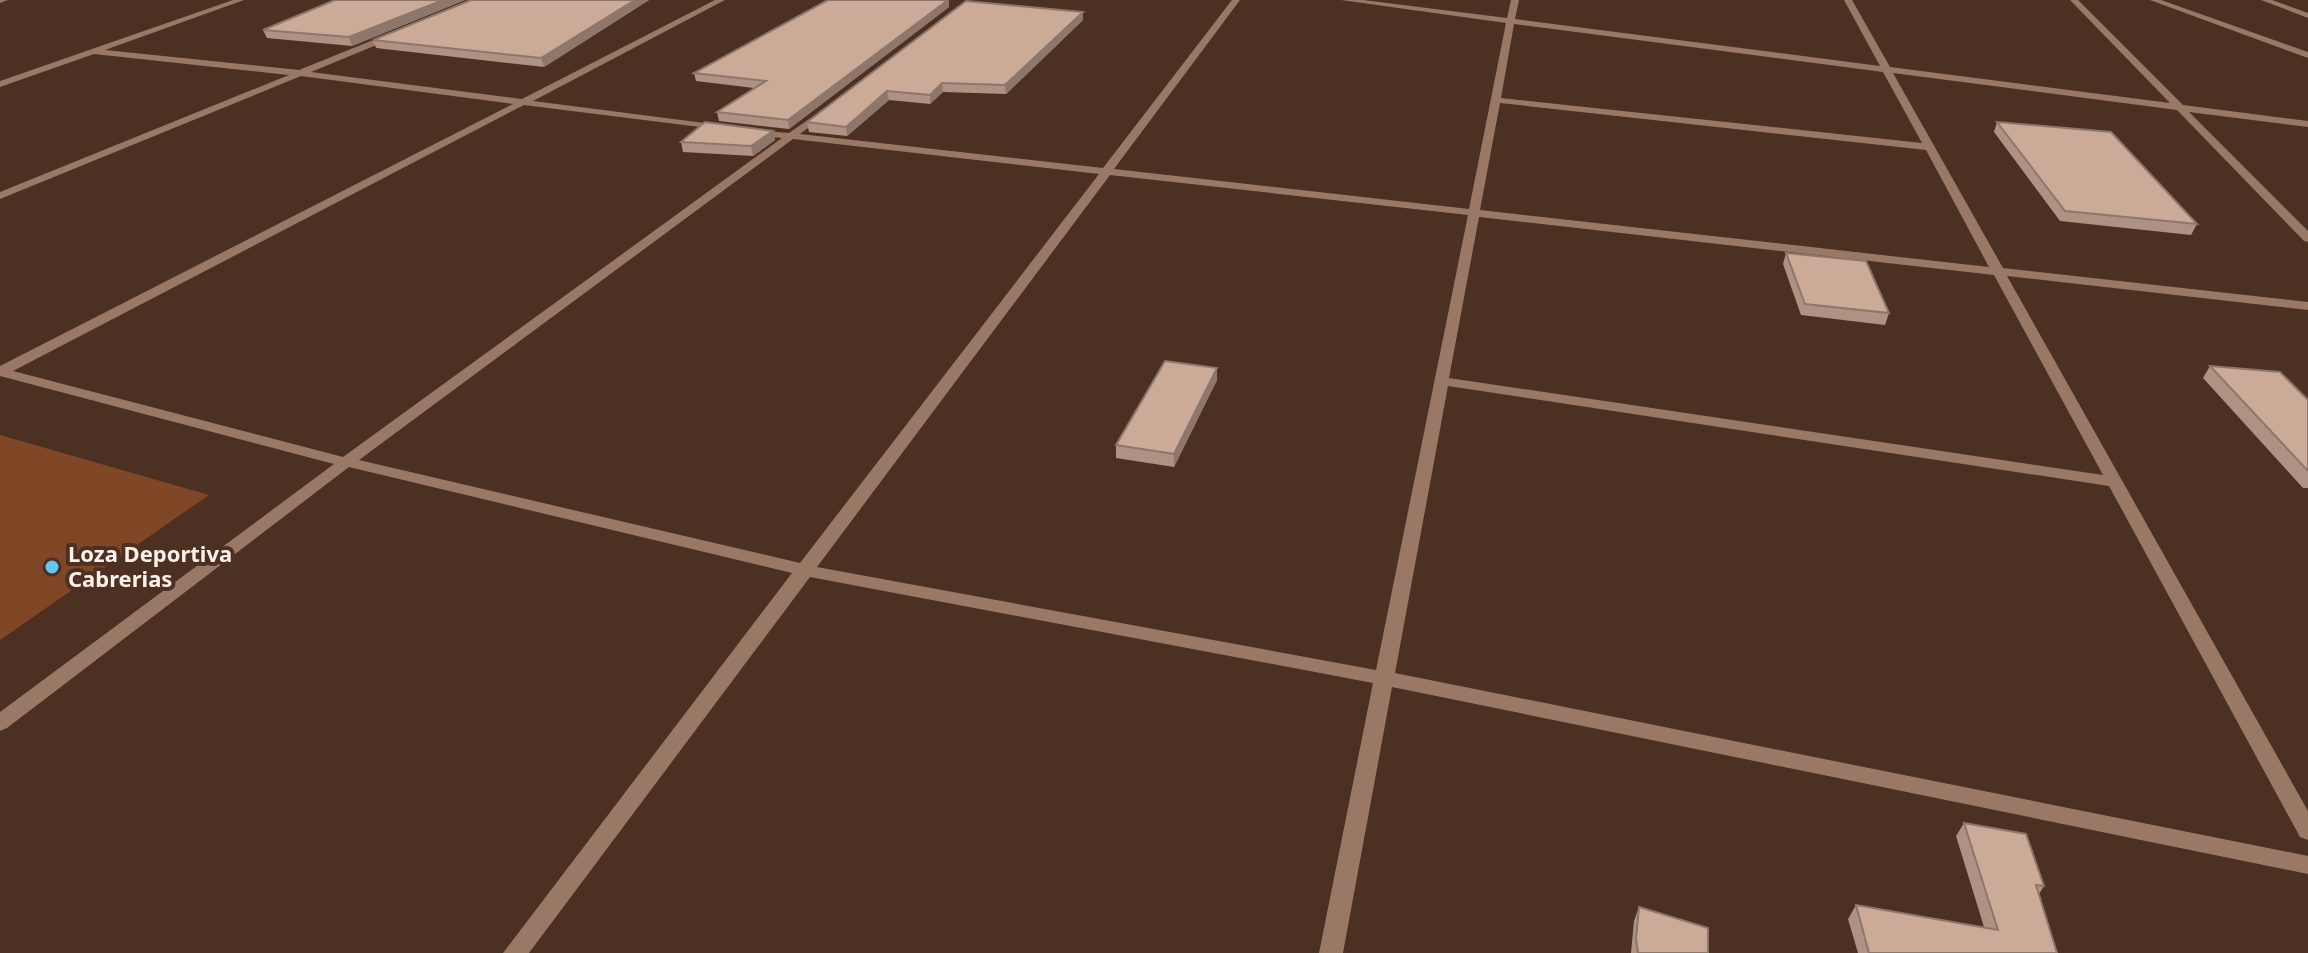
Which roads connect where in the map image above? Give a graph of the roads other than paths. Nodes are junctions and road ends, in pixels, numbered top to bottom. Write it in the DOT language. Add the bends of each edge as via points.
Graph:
graph roads {
  1 [pos="240,0"];
  2 [pos="721,0"];
  3 [pos="1236,0"];
  4 [pos="1345,0"];
  5 [pos="1515,0"];
  6 [pos="1848,0"];
  7 [pos="2074,0"];
  8 [pos="2154,0"];
  9 [pos="2265,0"];
  10 [pos="2308,16"];
  11 [pos="1511,21"];
  12 [pos="411,28"];
  13 [pos="96,52"];
  14 [pos="2308,55"];
  15 [pos="1887,70"];
  16 [pos="300,73"];
  17 [pos="0,84"];
  18 [pos="843,97"];
  19 [pos="1496,100"];
  20 [pos="519,104"];
  21 [pos="2178,107"];
  22 [pos="2308,124"];
  23 [pos="732,129"];
  24 [pos="747,131"];
  25 [pos="792,136"];
  26 [pos="1929,147"];
  27 [pos="1108,171"];
  28 [pos="0,196"];
  29 [pos="1474,212"];
  30 [pos="2308,238"];
  31 [pos="1998,272"];
  32 [pos="2308,306"];
  33 [pos="0,372"];
  34 [pos="1441,381"];
  35 [pos="346,462"];
  36 [pos="2115,482"];
  37 [pos="803,570"];
  38 [pos="1384,678"];
  39 [pos="0,723"];
  40 [pos="2308,831"];
  41 [pos="2308,865"];
  42 [pos="515,953"];
  43 [pos="1331,953"];
  1 -- 13 [label="street"];
  2 -- 20 [label="street"];
  3 -- 27 [label="street"];
  4 -- 11 [label="street"];
  5 -- 11 [label="street"];
  6 -- 15 [label="street"];
  7 -- 21 [label="street"];
  8 -- 14 [label="street"];
  9 -- 10 [label="street"];
  11 -- 15 [label="street"];
  11 -- 19 [label="street"];
  12 -- 16 [label="street"];
  13 -- 16 [label="street"];
  13 -- 17 [label="street"];
  15 -- 21 [label="street"];
  15 -- 26 [label="street"];
  16 -- 20 [label="street"];
  16 -- 28 [label="street"];
  18 -- 25 [label="street"];
  19 -- 26 [label="street"];
  19 -- 29 [label="street"];
  20 -- 23 [label="street"];
  20 -- 33 [label="street"];
  21 -- 22 [label="street"];
  21 -- 30 [label="street"];
  24 -- 25 [label="street"];
  25 -- 27 [label="street"];
  25 -- 35 [label="street"];
  26 -- 31 [label="street"];
  27 -- 29 [label="street"];
  27 -- 37 [label="street"];
  29 -- 31 [label="street"];
  29 -- 34 [label="street"];
  31 -- 32 [label="street"];
  31 -- 36 [label="street"];
  33 -- 35 [label="street"];
  34 -- 36 [label="street"];
  34 -- 38 [label="street"];
  35 -- 37 [label="street"];
  35 -- 39 [label="street"];
  36 -- 40 [label="street"];
  37 -- 38 [label="street"];
  37 -- 42 [label="street"];
  38 -- 41 [label="street"];
  38 -- 43 [label="street"];
}
